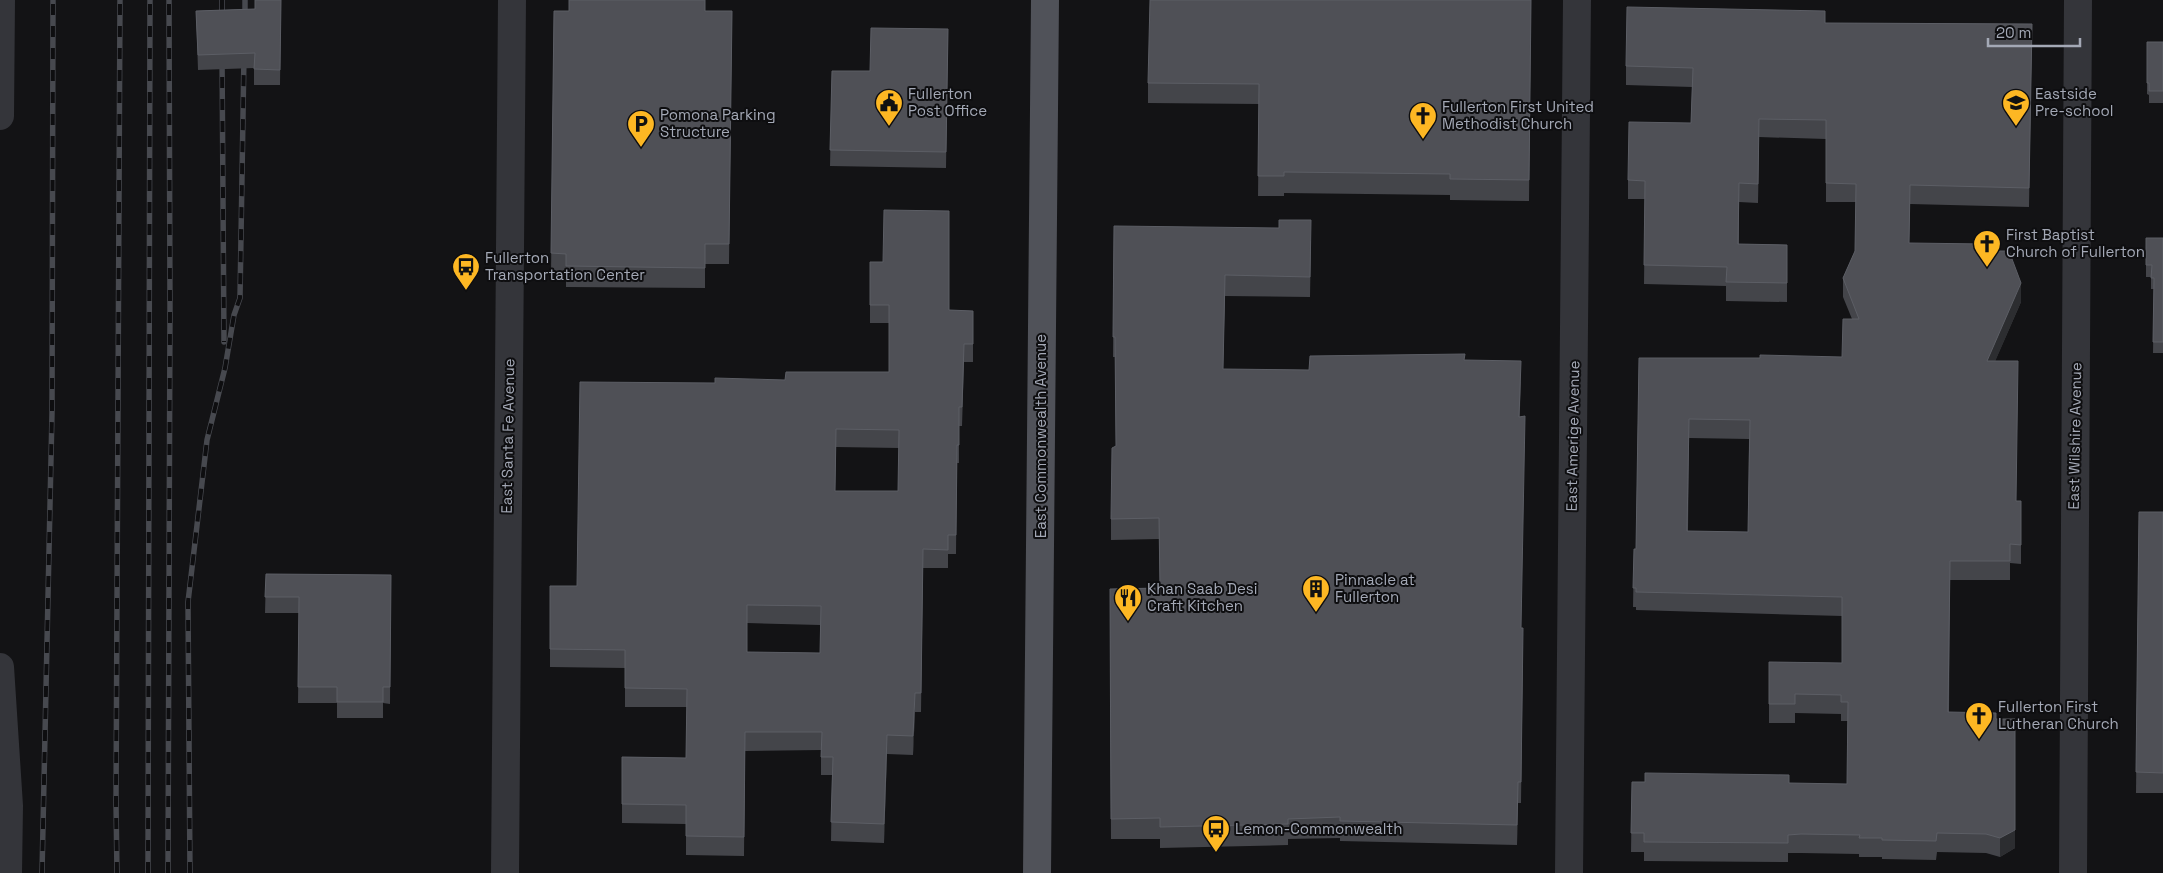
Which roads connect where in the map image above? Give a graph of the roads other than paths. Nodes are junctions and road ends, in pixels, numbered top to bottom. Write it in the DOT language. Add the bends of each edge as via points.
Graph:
graph roads {
  1 [pos="1,0"];
  2 [pos="512,0"];
  3 [pos="1045,0"];
  4 [pos="1577,0"];
  5 [pos="2078,0"];
  6 [pos="0,116"];
  7 [pos="0,667"];
  8 [pos="8,873"];
  9 [pos="505,873"];
  10 [pos="1037,873"];
  11 [pos="1569,873"];
  12 [pos="2073,873"];
  1 -- 6 [label="street"];
  2 -- 9 [label="street, East Santa Fe Avenue"];
  3 -- 10 [label="main road, East Commonwealth Avenue"];
  4 -- 11 [label="street, East Amerige Avenue"];
  5 -- 12 [label="street, East Wilshire Avenue"];
  7 -- 8 [label="street" via="9,806"];
}
